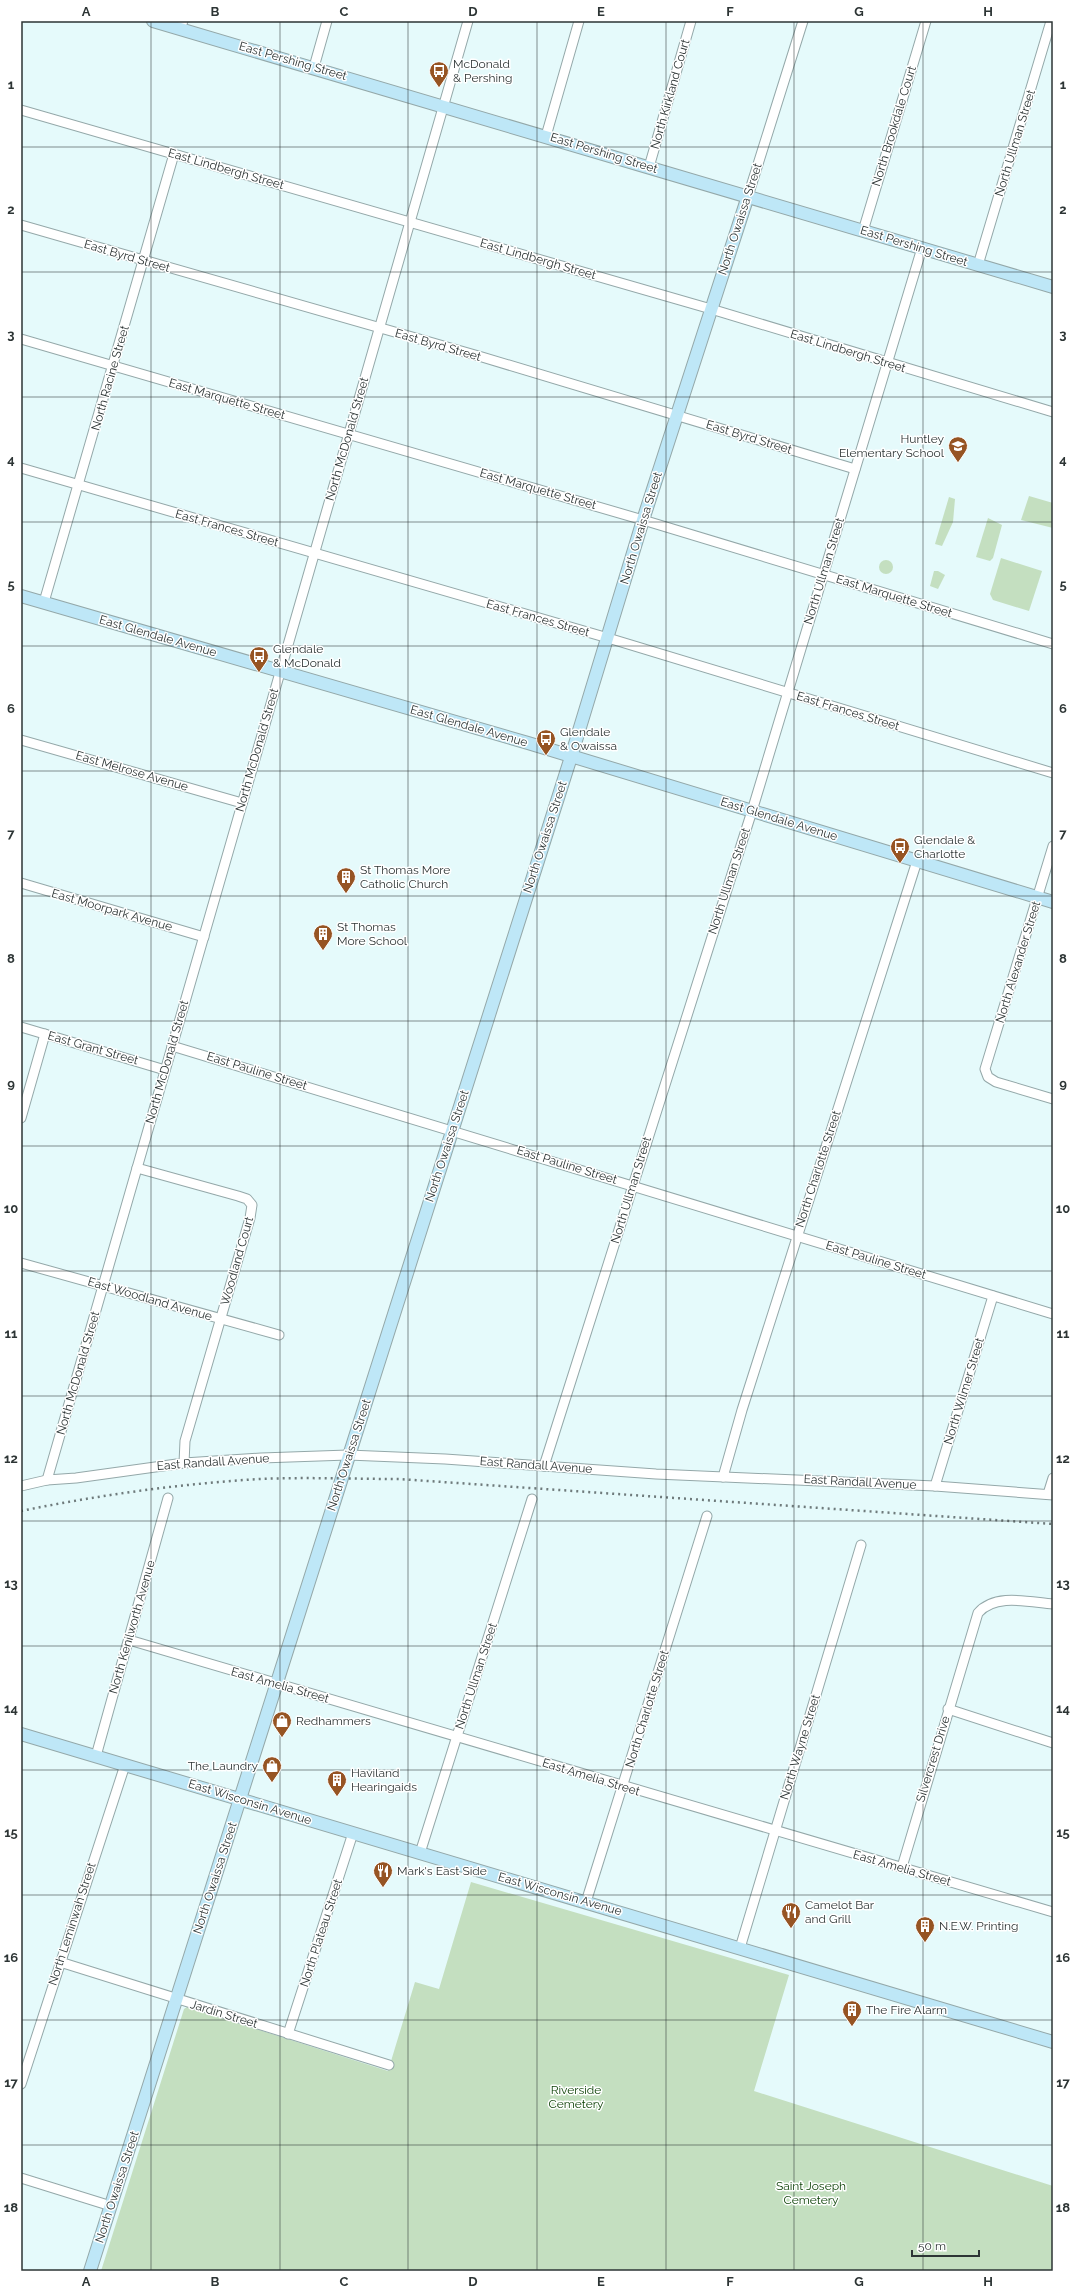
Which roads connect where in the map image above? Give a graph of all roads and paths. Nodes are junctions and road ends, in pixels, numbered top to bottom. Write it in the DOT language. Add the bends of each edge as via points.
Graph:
graph roads {
  1 [pos="153,21"];
  2 [pos="327,21"];
  3 [pos="468,21"];
  4 [pos="579,21"];
  5 [pos="691,21"];
  6 [pos="803,21"];
  7 [pos="926,21"];
  8 [pos="1051,21"];
  9 [pos="182,25"];
  10 [pos="314,67"];
  11 [pos="443,106"];
  12 [pos="21,110"];
  13 [pos="546,136"];
  14 [pos="174,154"];
  15 [pos="649,167"];
  16 [pos="748,196"];
  17 [pos="410,221"];
  18 [pos="21,225"];
  19 [pos="863,231"];
  20 [pos="922,248"];
  21 [pos="143,260"];
  22 [pos="978,265"];
  23 [pos="1053,287"];
  24 [pos="710,309"];
  25 [pos="379,328"];
  26 [pos="21,339"];
  27 [pos="887,362"];
  28 [pos="114,366"];
  29 [pos="1053,412"];
  30 [pos="677,415"];
  31 [pos="348,434"];
  32 [pos="21,468"];
  33 [pos="855,469"];
  34 [pos="78,485"];
  35 [pos="643,520"];
  36 [pos="314,553"];
  37 [pos="822,575"];
  38 [pos="21,596"];
  39 [pos="44,602"];
  40 [pos="608,638"];
  41 [pos="1053,644"];
  42 [pos="280,671"];
  43 [pos="787,693"];
  44 [pos="21,740"];
  45 [pos="571,757"];
  46 [pos="1053,773"];
  47 [pos="242,803"];
  48 [pos="752,811"];
  49 [pos="1053,846"];
  50 [pos="917,861"];
  51 [pos="21,883"];
  52 [pos="1037,898"];
  53 [pos="1053,902"];
  54 [pos="204,937"];
  55 [pos="21,1027"];
  56 [pos="45,1034"];
  57 [pos="172,1046"];
  58 [pos="165,1070"];
  59 [pos="1053,1099"];
  60 [pos="21,1118"];
  61 [pos="452,1130"];
  62 [pos="137,1168"];
  63 [pos="632,1185"];
  64 [pos="797,1235"];
  65 [pos="21,1263"];
  66 [pos="103,1286"];
  67 [pos="993,1296"];
  68 [pos="1053,1314"];
  69 [pos="221,1319"];
  70 [pos="279,1335"];
  71 [pos="348,1455"];
  72 [pos="184,1463"];
  73 [pos="544,1466"];
  74 [pos="723,1477"];
  75 [pos="1053,1478"];
  76 [pos="47,1480"];
  77 [pos="21,1486"];
  78 [pos="935,1486"];
  79 [pos="1051,1494"];
  80 [pos="168,1498"];
  81 [pos="532,1499"];
  82 [pos="707,1516"];
  83 [pos="861,1545"];
  84 [pos="1053,1604"];
  85 [pos="129,1640"];
  86 [pos="276,1683"];
  87 [pos="948,1709"];
  88 [pos="21,1734"];
  89 [pos="456,1737"];
  90 [pos="1053,1743"];
  91 [pos="96,1756"];
  92 [pos="125,1765"];
  93 [pos="623,1787"];
  94 [pos="240,1799"];
  95 [pos="775,1832"];
  96 [pos="353,1833"];
  97 [pos="420,1853"];
  98 [pos="902,1868"];
  99 [pos="586,1902"];
  100 [pos="1053,1912"];
  101 [pos="740,1948"];
  102 [pos="60,1962"];
  103 [pos="176,1999"];
  104 [pos="288,2034"];
  105 [pos="1053,2042"];
  106 [pos="389,2065"];
  107 [pos="21,2084"];
  108 [pos="21,2178"];
  109 [pos="111,2206"];
  110 [pos="90,2271"];
  1 -- 9 [label="street, East Pershing Street"];
  2 -- 10 [label="street"];
  3 -- 11 [label="street, North McDonald Street"];
  4 -- 13 [label="street"];
  5 -- 15 [label="street, North Kirkland Court"];
  6 -- 16 [label="street, North Owaissa Street"];
  7 -- 19 [label="street, North Brookdale Court"];
  8 -- 22 [label="street, North Ullman Street"];
  9 -- 10 [label="street, East Pershing Street"];
  10 -- 11 [label="street, East Pershing Street"];
  11 -- 13 [label="street, East Pershing Street"];
  11 -- 17 [label="street, North McDonald Street"];
  12 -- 14 [label="street, East Lindbergh Street"];
  13 -- 15 [label="street, East Pershing Street"];
  14 -- 17 [label="street, East Lindbergh Street"];
  14 -- 21 [label="street, North Racine Street"];
  15 -- 16 [label="street, East Pershing Street"];
  16 -- 19 [label="street, East Pershing Street"];
  16 -- 24 [label="street, North Owaissa Street"];
  17 -- 24 [label="street, East Lindbergh Street"];
  17 -- 25 [label="street, North McDonald Street"];
  18 -- 21 [label="street, East Byrd Street"];
  19 -- 20 [label="street, East Pershing Street"];
  20 -- 22 [label="street, East Pershing Street"];
  20 -- 27 [label="street, North Ullman Street"];
  21 -- 25 [label="street, East Byrd Street"];
  21 -- 28 [label="street, North Racine Street"];
  22 -- 23 [label="street, East Pershing Street"];
  24 -- 27 [label="street, East Lindbergh Street"];
  24 -- 30 [label="street, North Owaissa Street"];
  25 -- 30 [label="street, East Byrd Street"];
  25 -- 31 [label="street, North McDonald Street"];
  26 -- 28 [label="street, East Marquette Street"];
  27 -- 29 [label="street, East Lindbergh Street"];
  27 -- 33 [label="street, North Ullman Street"];
  28 -- 31 [label="street, East Marquette Street"];
  28 -- 34 [label="street, North Racine Street"];
  30 -- 33 [label="street, East Byrd Street"];
  30 -- 35 [label="street, North Owaissa Street"];
  31 -- 35 [label="street, East Marquette Street"];
  31 -- 36 [label="street, North McDonald Street"];
  32 -- 34 [label="street, East Frances Street"];
  33 -- 37 [label="street, North Ullman Street"];
  34 -- 36 [label="street, East Frances Street"];
  34 -- 39 [label="street, North Racine Street"];
  35 -- 37 [label="street, East Marquette Street"];
  35 -- 40 [label="street, North Owaissa Street"];
  36 -- 40 [label="street, East Frances Street"];
  36 -- 42 [label="street, North McDonald Street"];
  37 -- 41 [label="street, East Marquette Street"];
  37 -- 43 [label="street, North Ullman Street"];
  38 -- 39 [label="street, East Glendale Avenue"];
  39 -- 42 [label="street, East Glendale Avenue"];
  40 -- 43 [label="street, East Frances Street"];
  40 -- 45 [label="street, North Owaissa Street"];
  42 -- 45 [label="street, East Glendale Avenue"];
  42 -- 47 [label="street, North McDonald Street"];
  43 -- 46 [label="street, East Frances Street"];
  43 -- 48 [label="street, North Ullman Street"];
  44 -- 47 [label="street, East Melrose Avenue"];
  45 -- 48 [label="street, East Glendale Avenue"];
  45 -- 61 [label="street, North Owaissa Street"];
  47 -- 54 [label="street, North McDonald Street"];
  48 -- 50 [label="street, East Glendale Avenue"];
  48 -- 63 [label="street, North Ullman Street"];
  49 -- 52 [label="street, North Alexander Street"];
  50 -- 52 [label="street, East Glendale Avenue"];
  50 -- 64 [label="street, North Charlotte Street"];
  51 -- 54 [label="street, East Moorpark Avenue"];
  52 -- 53 [label="street, East Glendale Avenue"];
  52 -- 59 [label="street, North Alexander Street" via="985,1069 988,1077 996,1082"];
  54 -- 57 [label="street, North McDonald Street"];
  55 -- 56 [label="street, East Grant Street"];
  56 -- 58 [label="street, East Grant Street"];
  56 -- 60 [label="street"];
  57 -- 58 [label="street, North McDonald Street"];
  57 -- 61 [label="street, East Pauline Street"];
  58 -- 62 [label="street, North McDonald Street"];
  61 -- 63 [label="street, East Pauline Street"];
  61 -- 71 [label="street, North Owaissa Street"];
  62 -- 66 [label="street, North McDonald Street"];
  62 -- 69 [label="street, Woodland Court" via="251,1202 250,1218"];
  63 -- 64 [label="street, East Pauline Street"];
  63 -- 73 [label="street, North Ullman Street"];
  64 -- 67 [label="street, East Pauline Street"];
  64 -- 74 [label="street, North Charlotte Street" via="724,1466"];
  65 -- 66 [label="street, East Woodland Avenue"];
  66 -- 69 [label="street, East Woodland Avenue"];
  66 -- 76 [label="street, North McDonald Street"];
  67 -- 68 [label="street, East Pauline Street"];
  67 -- 78 [label="street, North Wilmer Street"];
  69 -- 70 [label="street, East Woodland Avenue"];
  69 -- 72 [label="street" via="185,1441"];
  71 -- 72 [label="street, East Randall Avenue"];
  71 -- 73 [label="street, East Randall Avenue"];
  71 -- 86 [label="street, North Owaissa Street"];
  72 -- 76 [label="street, East Randall Avenue"];
  73 -- 74 [label="street, East Randall Avenue"];
  74 -- 78 [label="street, East Randall Avenue"];
  75 -- 79 [label="street"];
  76 -- 77 [label="street, East Randall Avenue"];
  78 -- 79 [label="street, East Randall Avenue"];
  80 -- 85 [label="street, North Kenilworth Avenue"];
  81 -- 89 [label="street, North Ullman Street"];
  82 -- 93 [label="street, North Charlotte Street"];
  83 -- 95 [label="street, North Wayne Street"];
  84 -- 87 [label="street" via="1000,1601 983,1607 975,1622"];
  85 -- 86 [label="street, East Amelia Street"];
  85 -- 91 [label="street, North Kenilworth Avenue"];
  86 -- 89 [label="street, East Amelia Street"];
  86 -- 94 [label="street, North Owaissa Street"];
  87 -- 90 [label="street, Silvercrest Drive"];
  87 -- 98 [label="street, Silvercrest Drive"];
  88 -- 91 [label="street, East Wisconsin Avenue"];
  89 -- 93 [label="street, East Amelia Street"];
  89 -- 97 [label="street, North Ullman Street"];
  91 -- 92 [label="street, East Wisconsin Avenue"];
  92 -- 94 [label="street, East Wisconsin Avenue"];
  92 -- 102 [label="street, North Leminwah Street"];
  93 -- 95 [label="street, East Amelia Street"];
  93 -- 99 [label="street, North Charlotte Street"];
  94 -- 96 [label="street, East Wisconsin Avenue"];
  94 -- 103 [label="street, North Owaissa Street"];
  95 -- 98 [label="street, East Amelia Street"];
  95 -- 101 [label="street, North Wayne Street"];
  96 -- 97 [label="street, East Wisconsin Avenue"];
  96 -- 104 [label="street, North Plateau Street"];
  97 -- 99 [label="street, East Wisconsin Avenue"];
  98 -- 100 [label="street, East Amelia Street"];
  99 -- 101 [label="street, East Wisconsin Avenue"];
  101 -- 105 [label="street, East Wisconsin Avenue"];
  102 -- 103 [label="street, Jardin Street"];
  102 -- 107 [label="street, North Leminwah Street"];
  103 -- 104 [label="street, Jardin Street"];
  103 -- 109 [label="street, North Owaissa Street"];
  104 -- 106 [label="street, Jardin Street"];
  108 -- 109 [label="street"];
  109 -- 110 [label="street, North Owaissa Street"];
}
